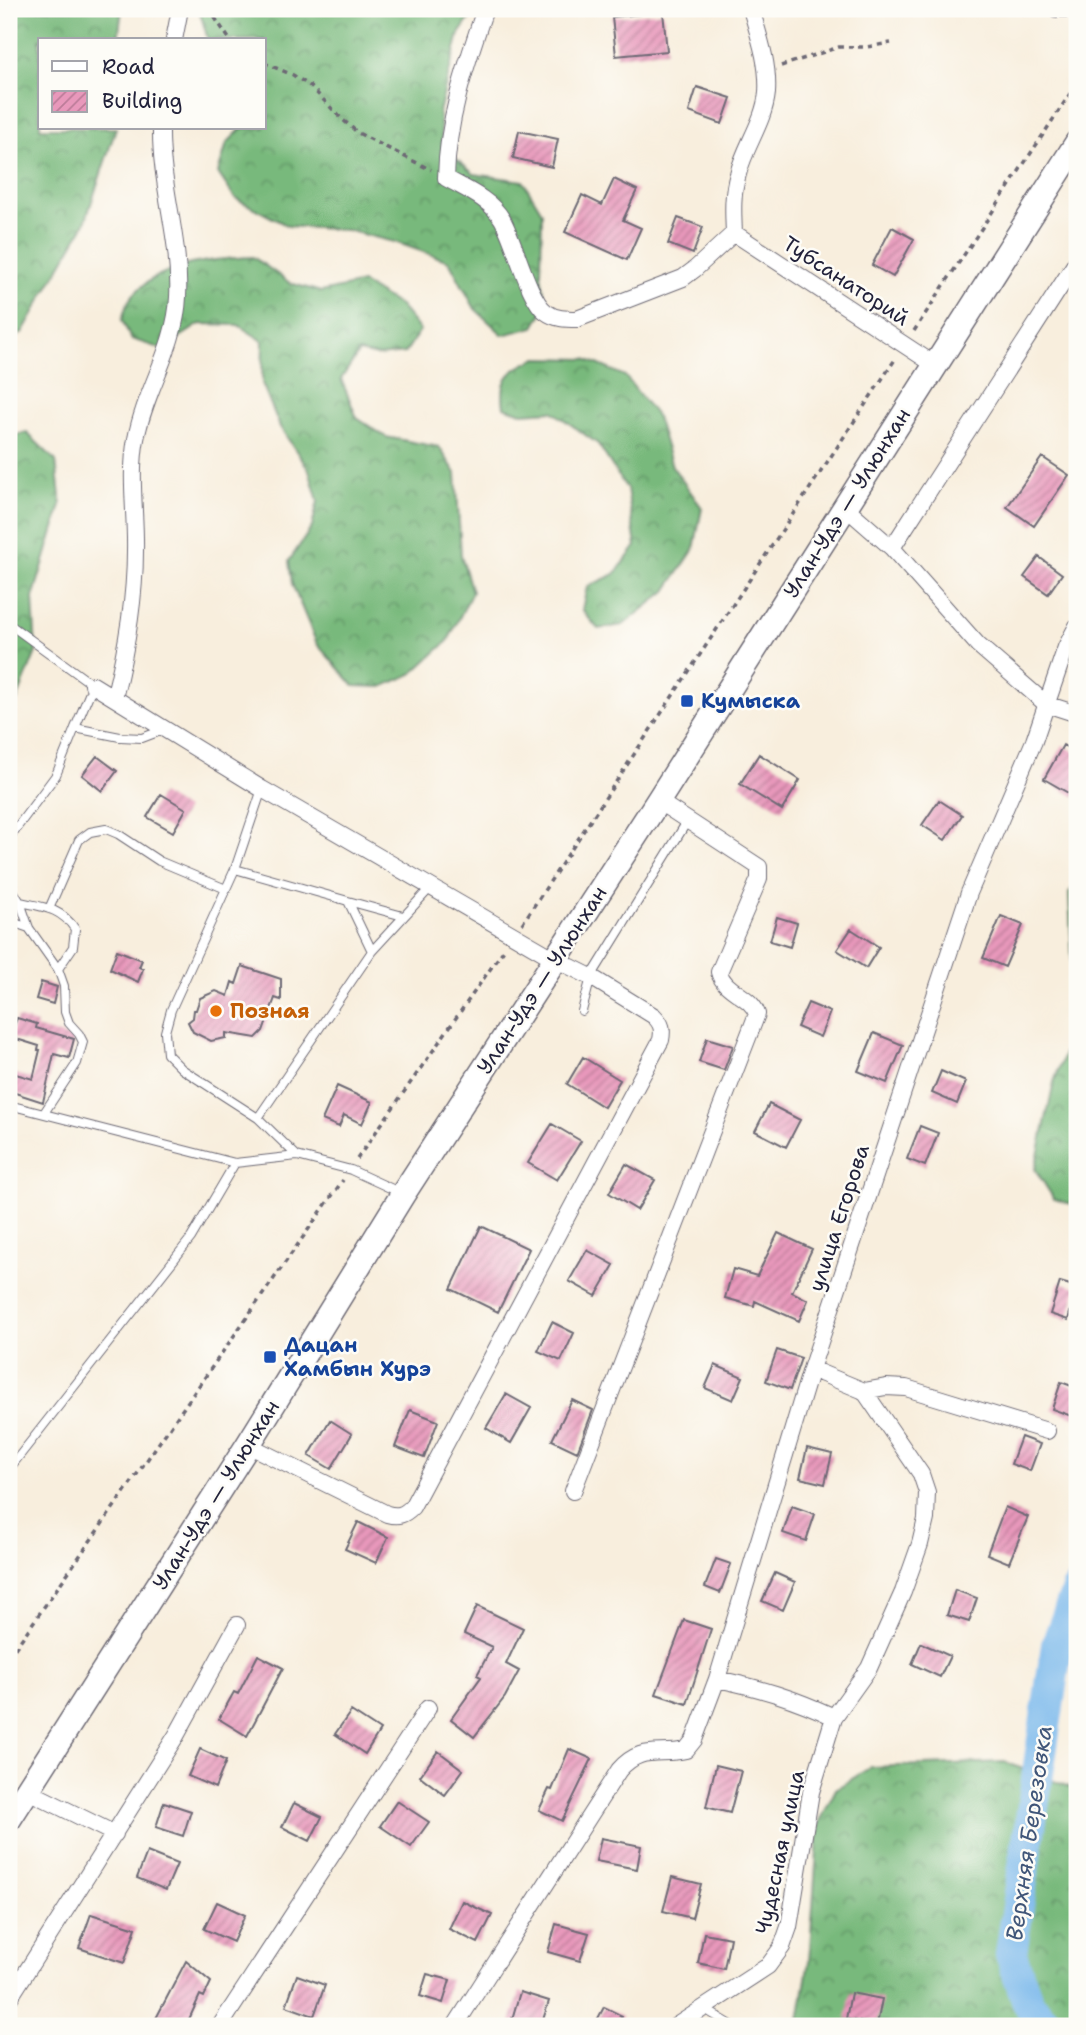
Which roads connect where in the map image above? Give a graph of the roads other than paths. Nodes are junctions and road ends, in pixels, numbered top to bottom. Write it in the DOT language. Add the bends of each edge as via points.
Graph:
graph roads {
  1 [pos="180,9"];
  2 [pos="485,9"];
  3 [pos="751,9"];
  4 [pos="1056,9"];
  5 [pos="1070,9"];
  6 [pos="174,38"];
  7 [pos="161,130"];
  8 [pos="1077,143"];
  9 [pos="734,233"];
  10 [pos="1077,261"];
  11 [pos="935,365"];
  12 [pos="845,507"];
  13 [pos="891,548"];
  14 [pos="9,624"];
  15 [pos="1077,625"];
  16 [pos="93,685"];
  17 [pos="114,698"];
  18 [pos="1046,704"];
  19 [pos="1077,714"];
  20 [pos="75,728"];
  21 [pos="166,729"];
  22 [pos="262,789"];
  23 [pos="658,801"];
  24 [pos="688,820"];
  25 [pos="9,838"];
  26 [pos="235,869"];
  27 [pos="9,884"];
  28 [pos="431,887"];
  29 [pos="226,889"];
  30 [pos="348,901"];
  31 [pos="20,902"];
  32 [pos="49,909"];
  33 [pos="403,916"];
  34 [pos="9,921"];
  35 [pos="30,929"];
  36 [pos="372,951"];
  37 [pos="555,959"];
  38 [pos="58,969"];
  39 [pos="591,977"];
  40 [pos="582,1011"];
  41 [pos="9,1105"];
  42 [pos="44,1113"];
  43 [pos="258,1118"];
  44 [pos="297,1156"];
  45 [pos="235,1163"];
  46 [pos="403,1194"];
  47 [pos="811,1369"];
  48 [pos="864,1391"];
  49 [pos="1047,1431"];
  50 [pos="248,1445"];
  51 [pos="9,1469"];
  52 [pos="573,1492"];
  53 [pos="237,1625"];
  54 [pos="717,1679"];
  55 [pos="428,1708"];
  56 [pos="834,1717"];
  57 [pos="28,1791"];
  58 [pos="9,1819"];
  59 [pos="115,1834"];
  60 [pos="9,1999"];
  61 [pos="703,2008"];
  62 [pos="219,2026"];
  63 [pos="455,2026"];
  64 [pos="676,2026"];
  65 [pos="733,2026"];
  1 -- 6 [label="street"];
  2 -- 9 [label="street" via="455,101 446,178 486,202 501,217 545,312 577,319 683,278"];
  3 -- 9 [label="street" via="767,71 766,96 738,172"];
  4 -- 5 [label="street"];
  7 -- 17 [label="street" via="178,260 178,300 169,345 135,442 134,581"];
  8 -- 11 [label="main road, Улан-Удэ — Улюнхан"];
  9 -- 11 [label="street, Тубсанаторий"];
  10 -- 13 [label="street"];
  11 -- 12 [label="main road, Улан-Удэ — Улюнхан"];
  12 -- 13 [label="street"];
  12 -- 23 [label="main road, Улан-Удэ — Улюнхан"];
  13 -- 18 [label="street" via="978,645"];
  14 -- 16 [label="lane"];
  15 -- 18 [label="street, улица Егорова"];
  16 -- 17 [label="street"];
  16 -- 20 [label="lane"];
  17 -- 21 [label="street"];
  18 -- 19 [label="street"];
  18 -- 47 [label="street, улица Егорова" via="969,893"];
  20 -- 21 [label="lane" via="142,738"];
  20 -- 25 [label="lane" via="56,775"];
  21 -- 22 [label="street"];
  22 -- 26 [label="lane"];
  22 -- 28 [label="street"];
  23 -- 24 [label="street"];
  23 -- 37 [label="main road, Улан-Удэ — Улюнхан"];
  24 -- 39 [label="lane"];
  24 -- 52 [label="street" via="759,867 759,879 719,972 724,982 752,1005 756,1020"];
  26 -- 29 [label="lane"];
  26 -- 30 [label="lane"];
  27 -- 31 [label="lane"];
  28 -- 33 [label="lane"];
  28 -- 37 [label="street"];
  29 -- 32 [label="lane" via="168,865 106,829 79,840"];
  29 -- 43 [label="lane" via="171,1010 164,1032 167,1054 182,1069"];
  30 -- 33 [label="lane"];
  30 -- 36 [label="lane"];
  31 -- 32 [label="lane"];
  31 -- 35 [label="lane"];
  32 -- 38 [label="lane" via="66,916 75,929 73,947"];
  33 -- 36 [label="lane"];
  34 -- 35 [label="lane"];
  35 -- 38 [label="lane"];
  36 -- 43 [label="lane"];
  37 -- 39 [label="street"];
  37 -- 46 [label="main road, Улан-Удэ — Улюнхан"];
  38 -- 42 [label="lane" via="65,1012 83,1042 76,1063"];
  39 -- 40 [label="lane"];
  39 -- 50 [label="street" via="654,1016 663,1031 661,1040 412,1507 405,1514 387,1514"];
  41 -- 42 [label="lane"];
  42 -- 45 [label="lane"];
  43 -- 44 [label="lane"];
  44 -- 45 [label="lane"];
  44 -- 46 [label="lane" via="350,1170"];
  45 -- 51 [label="lane" via="191,1238"];
  46 -- 50 [label="main road, Улан-Удэ — Улюнхан"];
  47 -- 48 [label="street"];
  47 -- 54 [label="street, улица Егорова"];
  48 -- 49 [label="street" via="906,1388"];
  48 -- 56 [label="street, Чудесная улица" via="921,1474 927,1492 926,1519 886,1633 869,1668"];
  50 -- 57 [label="main road, Улан-Удэ — Улюнхан"];
  53 -- 59 [label="street"];
  54 -- 56 [label="street" via="775,1692"];
  54 -- 63 [label="street, улица Егорова" via="686,1751 641,1753 619,1770"];
  55 -- 62 [label="street"];
  56 -- 61 [label="street, Чудесная улица" via="811,1792 782,1947 768,1966"];
  57 -- 58 [label="main road, Улан-Удэ — Улюнхан"];
  57 -- 59 [label="street"];
  59 -- 60 [label="street"];
  61 -- 64 [label="street, Чудесная улица"];
  61 -- 65 [label="lane"];
}
